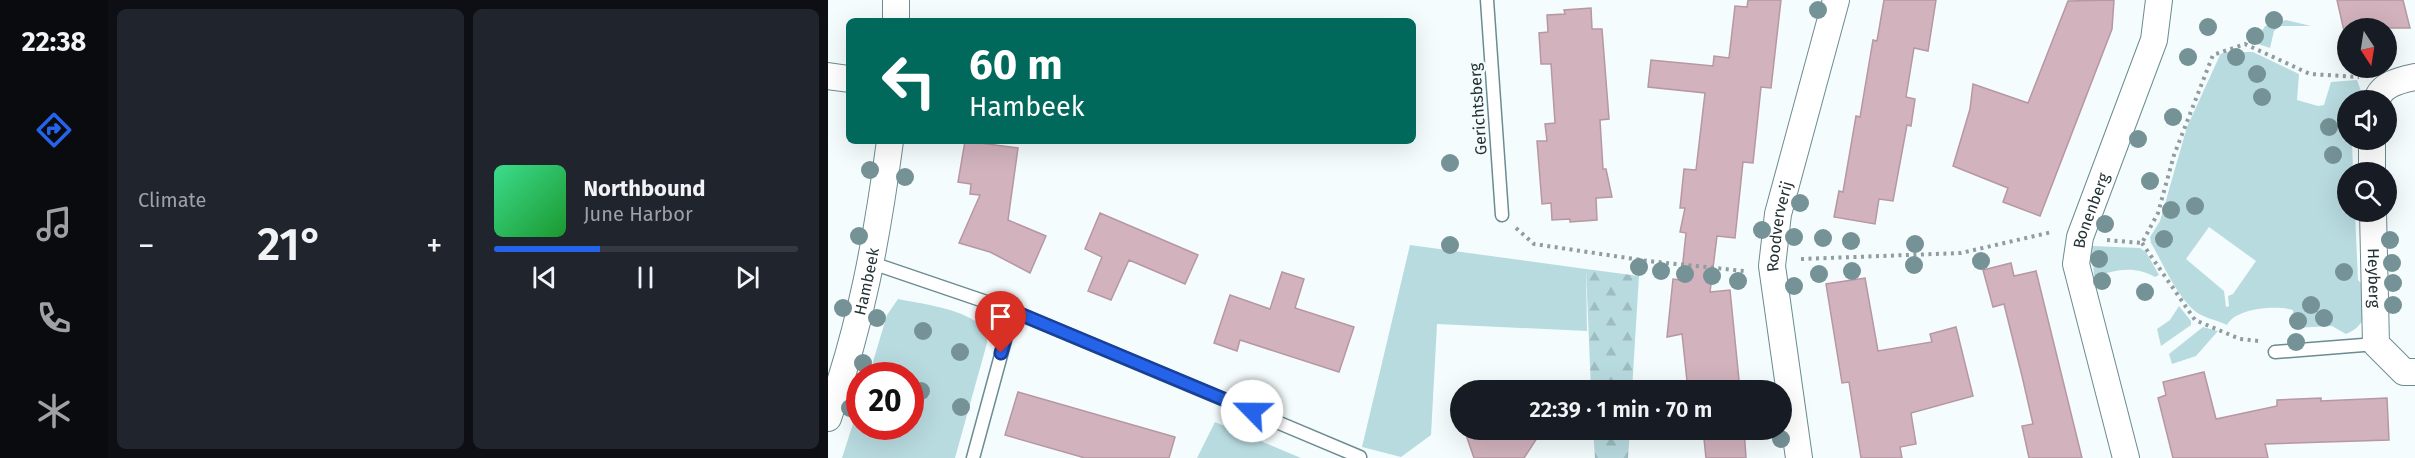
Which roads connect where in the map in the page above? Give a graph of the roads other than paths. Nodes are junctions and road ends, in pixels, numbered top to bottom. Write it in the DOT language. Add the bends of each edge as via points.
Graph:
graph roads {
  1 [pos="896,0"];
  2 [pos="1486,0"];
  3 [pos="1836,0"];
  4 [pos="2159,0"];
  5 [pos="896,18"];
  6 [pos="828,76"];
  7 [pos="2415,77"];
  8 [pos="846,79"];
  9 [pos="2384,90"];
  10 [pos="890,144"];
  11 [pos="1502,215"];
  12 [pos="2373,222"];
  13 [pos="872,263"];
  14 [pos="1013,311"];
  15 [pos="2376,344"];
  16 [pos="2275,352"];
  17 [pos="2415,372"];
  18 [pos="828,418"];
  19 [pos="1360,457"];
  20 [pos="973,458"];
  21 [pos="1799,458"];
  22 [pos="2126,458"];
  1 -- 5 [label="street"];
  2 -- 11 [label="lane, Gerichtsberg"];
  3 -- 21 [label="street, Roodververij" via="1778,214 1772,266"];
  4 -- 22 [label="street, Bonenberg" via="2154,40 2080,237 2076,264"];
  6 -- 8 [label="street"];
  7 -- 9 [label="street" via="2395,81"];
  10 -- 13 [label="street, Hambeek"];
  12 -- 15 [label="street, Heyberg"];
  13 -- 14 [label="lane"];
  13 -- 18 [label="street, Hambeek"];
  14 -- 19 [label="lane"];
  14 -- 20 [label="lane"];
  15 -- 16 [label="lane"];
  15 -- 17 [label="street" via="2404,372"];
}
